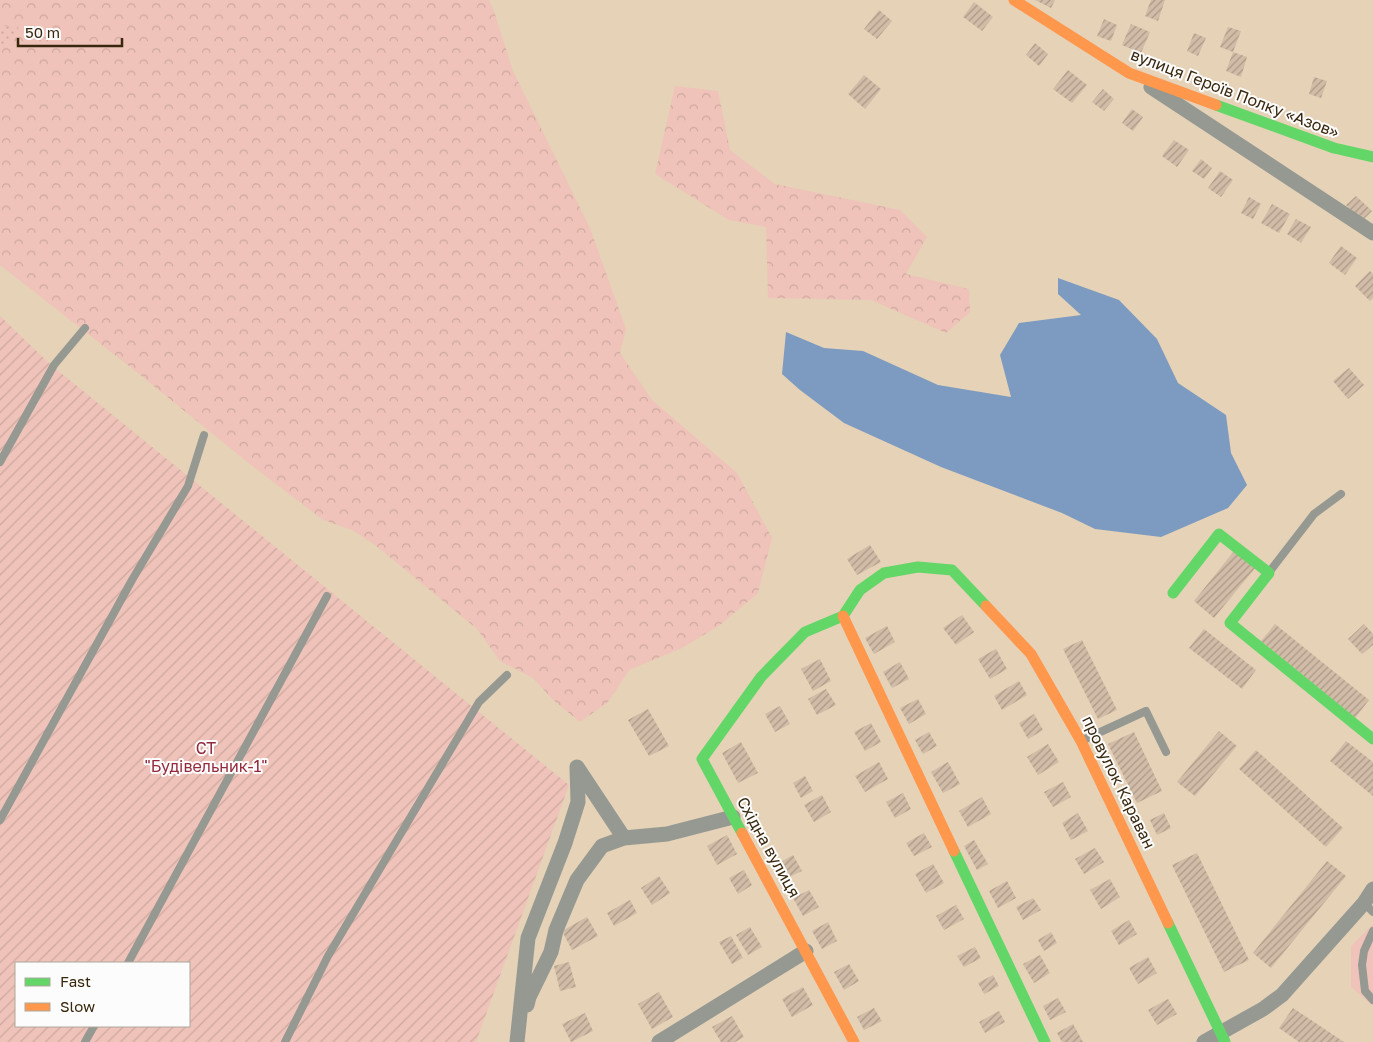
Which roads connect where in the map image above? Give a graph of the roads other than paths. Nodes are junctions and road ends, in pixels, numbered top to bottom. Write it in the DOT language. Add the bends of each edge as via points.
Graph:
graph roads {
  1 [pos="1014,0"];
  2 [pos="1129,73"];
  3 [pos="1373,157"];
  4 [pos="1373,233"];
  5 [pos="85,328"];
  6 [pos="204,435"];
  7 [pos="0,462"];
  8 [pos="1341,494"];
  9 [pos="1269,573"];
  10 [pos="1173,593"];
  11 [pos="327,596"];
  12 [pos="843,616"];
  13 [pos="507,674"];
  14 [pos="1373,738"];
  15 [pos="1081,741"];
  16 [pos="1166,752"];
  17 [pos="733,818"];
  18 [pos="0,820"];
  19 [pos="624,838"];
  20 [pos="1373,889"];
  21 [pos="1369,908"];
  22 [pos="1373,931"];
  23 [pos="806,951"];
  24 [pos="129,962"];
  25 [pos="1373,1000"];
  26 [pos="93,1027"];
  27 [pos="1223,1037"];
  28 [pos="519,1040"];
  29 [pos="85,1042"];
  30 [pos="285,1042"];
  31 [pos="659,1042"];
  32 [pos="854,1042"];
  33 [pos="1045,1042"];
  34 [pos="1204,1042"];
  1 -- 2 [label="street, вулиця Героїв Полку «Азов»"];
  2 -- 3 [label="street, вулиця Героїв Полку «Азов»" via="1334,148"];
  2 -- 4 [label="street"];
  5 -- 7 [label="lane" via="54,365"];
  6 -- 18 [label="lane" via="188,486 132,580"];
  8 -- 9 [label="lane" via="1314,514"];
  9 -- 10 [label="street" via="1219,534"];
  9 -- 14 [label="street" via="1230,623"];
  11 -- 24 [label="lane"];
  12 -- 15 [label="street, провулок Караван" via="860,590 884,573 918,567 952,570 1032,654"];
  12 -- 17 [label="street, Східна вулиця" via="806,632 761,677 702,759"];
  12 -- 33 [label="street"];
  13 -- 30 [label="lane" via="479,702 328,956"];
  15 -- 16 [label="lane" via="1146,711"];
  15 -- 27 [label="street, провулок Караван"];
  17 -- 19 [label="street" via="667,834"];
  17 -- 23 [label="street, Східна вулиця"];
  19 -- 28 [label="street" via="602,846 577,880 556,930 551,952 528,997"];
  19 -- 28 [label="street" via="577,767 578,802 528,938"];
  20 -- 21 [label="street"];
  21 -- 27 [label="street" via="1282,995"];
  22 -- 25 [label="lane" via="1362,965 1365,991"];
  23 -- 31 [label="street"];
  23 -- 32 [label="street, Східна вулиця"];
  26 -- 29 [label="lane"];
  27 -- 34 [label="street"];
}
